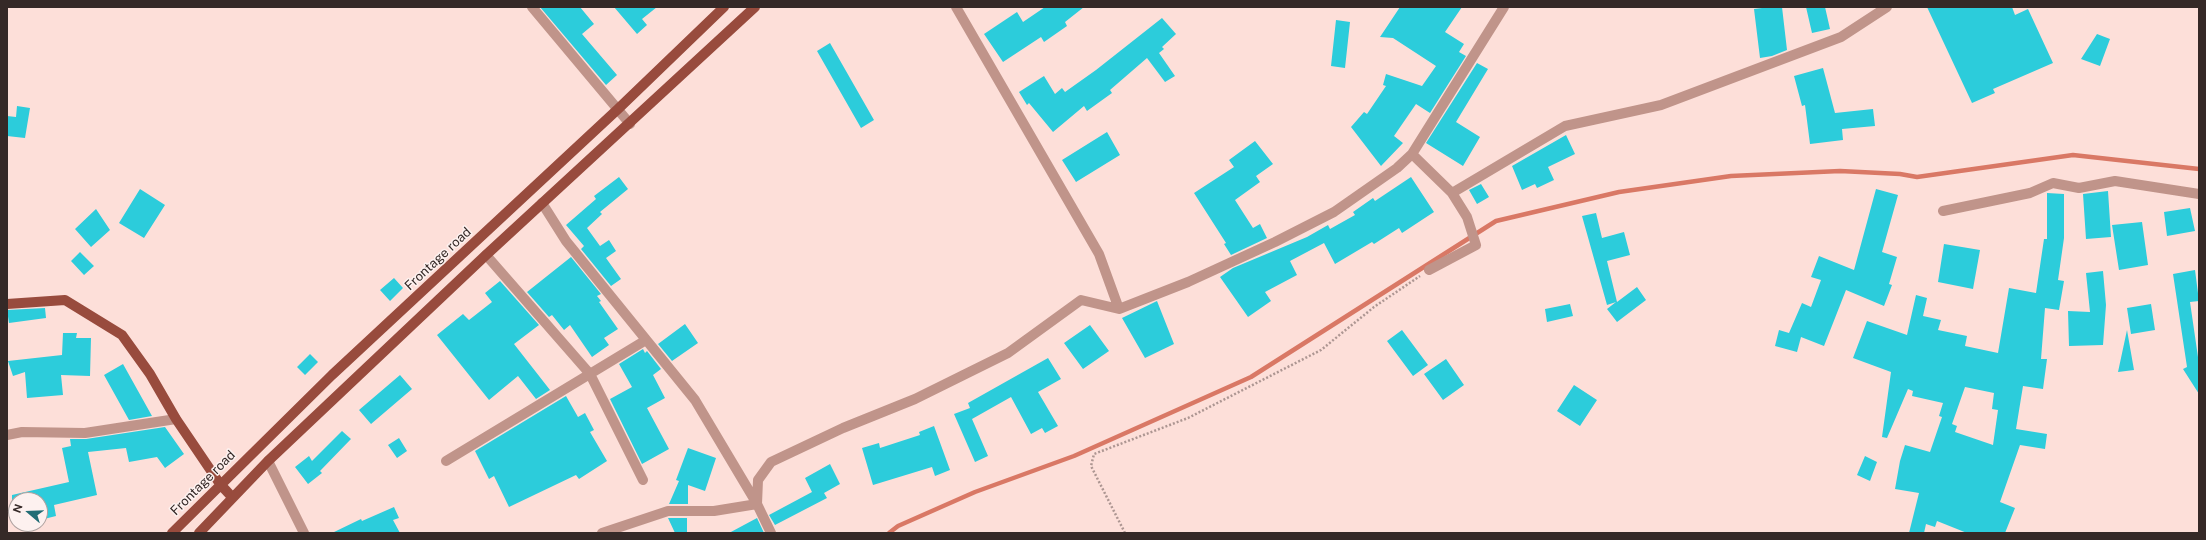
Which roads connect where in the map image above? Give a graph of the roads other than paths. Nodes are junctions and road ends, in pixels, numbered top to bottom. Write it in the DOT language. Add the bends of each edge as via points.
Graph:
graph roads {
  1 [pos="532,7"];
  2 [pos="724,7"];
  3 [pos="755,7"];
  4 [pos="956,7"];
  5 [pos="1504,7"];
  6 [pos="1887,7"];
  7 [pos="618,109"];
  8 [pos="630,124"];
  9 [pos="1412,154"];
  10 [pos="1452,193"];
  11 [pos="2199,194"];
  12 [pos="542,203"];
  13 [pos="1943,211"];
  14 [pos="486,255"];
  15 [pos="1429,270"];
  16 [pos="7,304"];
  17 [pos="1118,309"];
  18 [pos="646,340"];
  19 [pos="590,374"];
  20 [pos="176,419"];
  21 [pos="7,435"];
  22 [pos="268,461"];
  23 [pos="446,461"];
  24 [pos="644,480"];
  25 [pos="220,484"];
  26 [pos="232,497"];
  27 [pos="757,504"];
  28 [pos="172,533"];
  29 [pos="198,533"];
  30 [pos="304,533"];
  31 [pos="602,533"];
  32 [pos="771,533"];
  1 -- 7 [label="street"];
  2 -- 7 [label="main road, Frontage road"];
  3 -- 8 [label="main road"];
  4 -- 17 [label="street" via="1099,254"];
  5 -- 9 [label="street"];
  6 -- 10 [label="street" via="1841,37 1661,106 1565,126"];
  7 -- 8 [label="street"];
  7 -- 25 [label="main road, Frontage road" via="332,375"];
  8 -- 12 [label="main road"];
  9 -- 10 [label="street"];
  9 -- 17 [label="street" via="1397,168 1334,212 1201,276"];
  10 -- 15 [label="street" via="1467,217 1476,245"];
  11 -- 13 [label="street" via="2115,181 2079,188 2053,183 2030,193"];
  12 -- 14 [label="main road"];
  12 -- 18 [label="street" via="566,241"];
  14 -- 19 [label="street"];
  14 -- 22 [label="main road"];
  16 -- 20 [label="main road" via="65,300 122,335 150,374"];
  17 -- 27 [label="street" via="1081,300 1008,353 915,399 843,428 771,462 758,480"];
  18 -- 19 [label="street"];
  18 -- 27 [label="street" via="695,400"];
  19 -- 23 [label="street"];
  19 -- 24 [label="street"];
  20 -- 21 [label="street" via="85,432 22,432"];
  20 -- 25 [label="main road"];
  22 -- 26 [label="main road"];
  22 -- 30 [label="street"];
  25 -- 26 [label="main road"];
  25 -- 28 [label="main road, Frontage road"];
  26 -- 29 [label="main road"];
  27 -- 31 [label="street" via="714,511 668,511"];
  27 -- 32 [label="street"];
}
